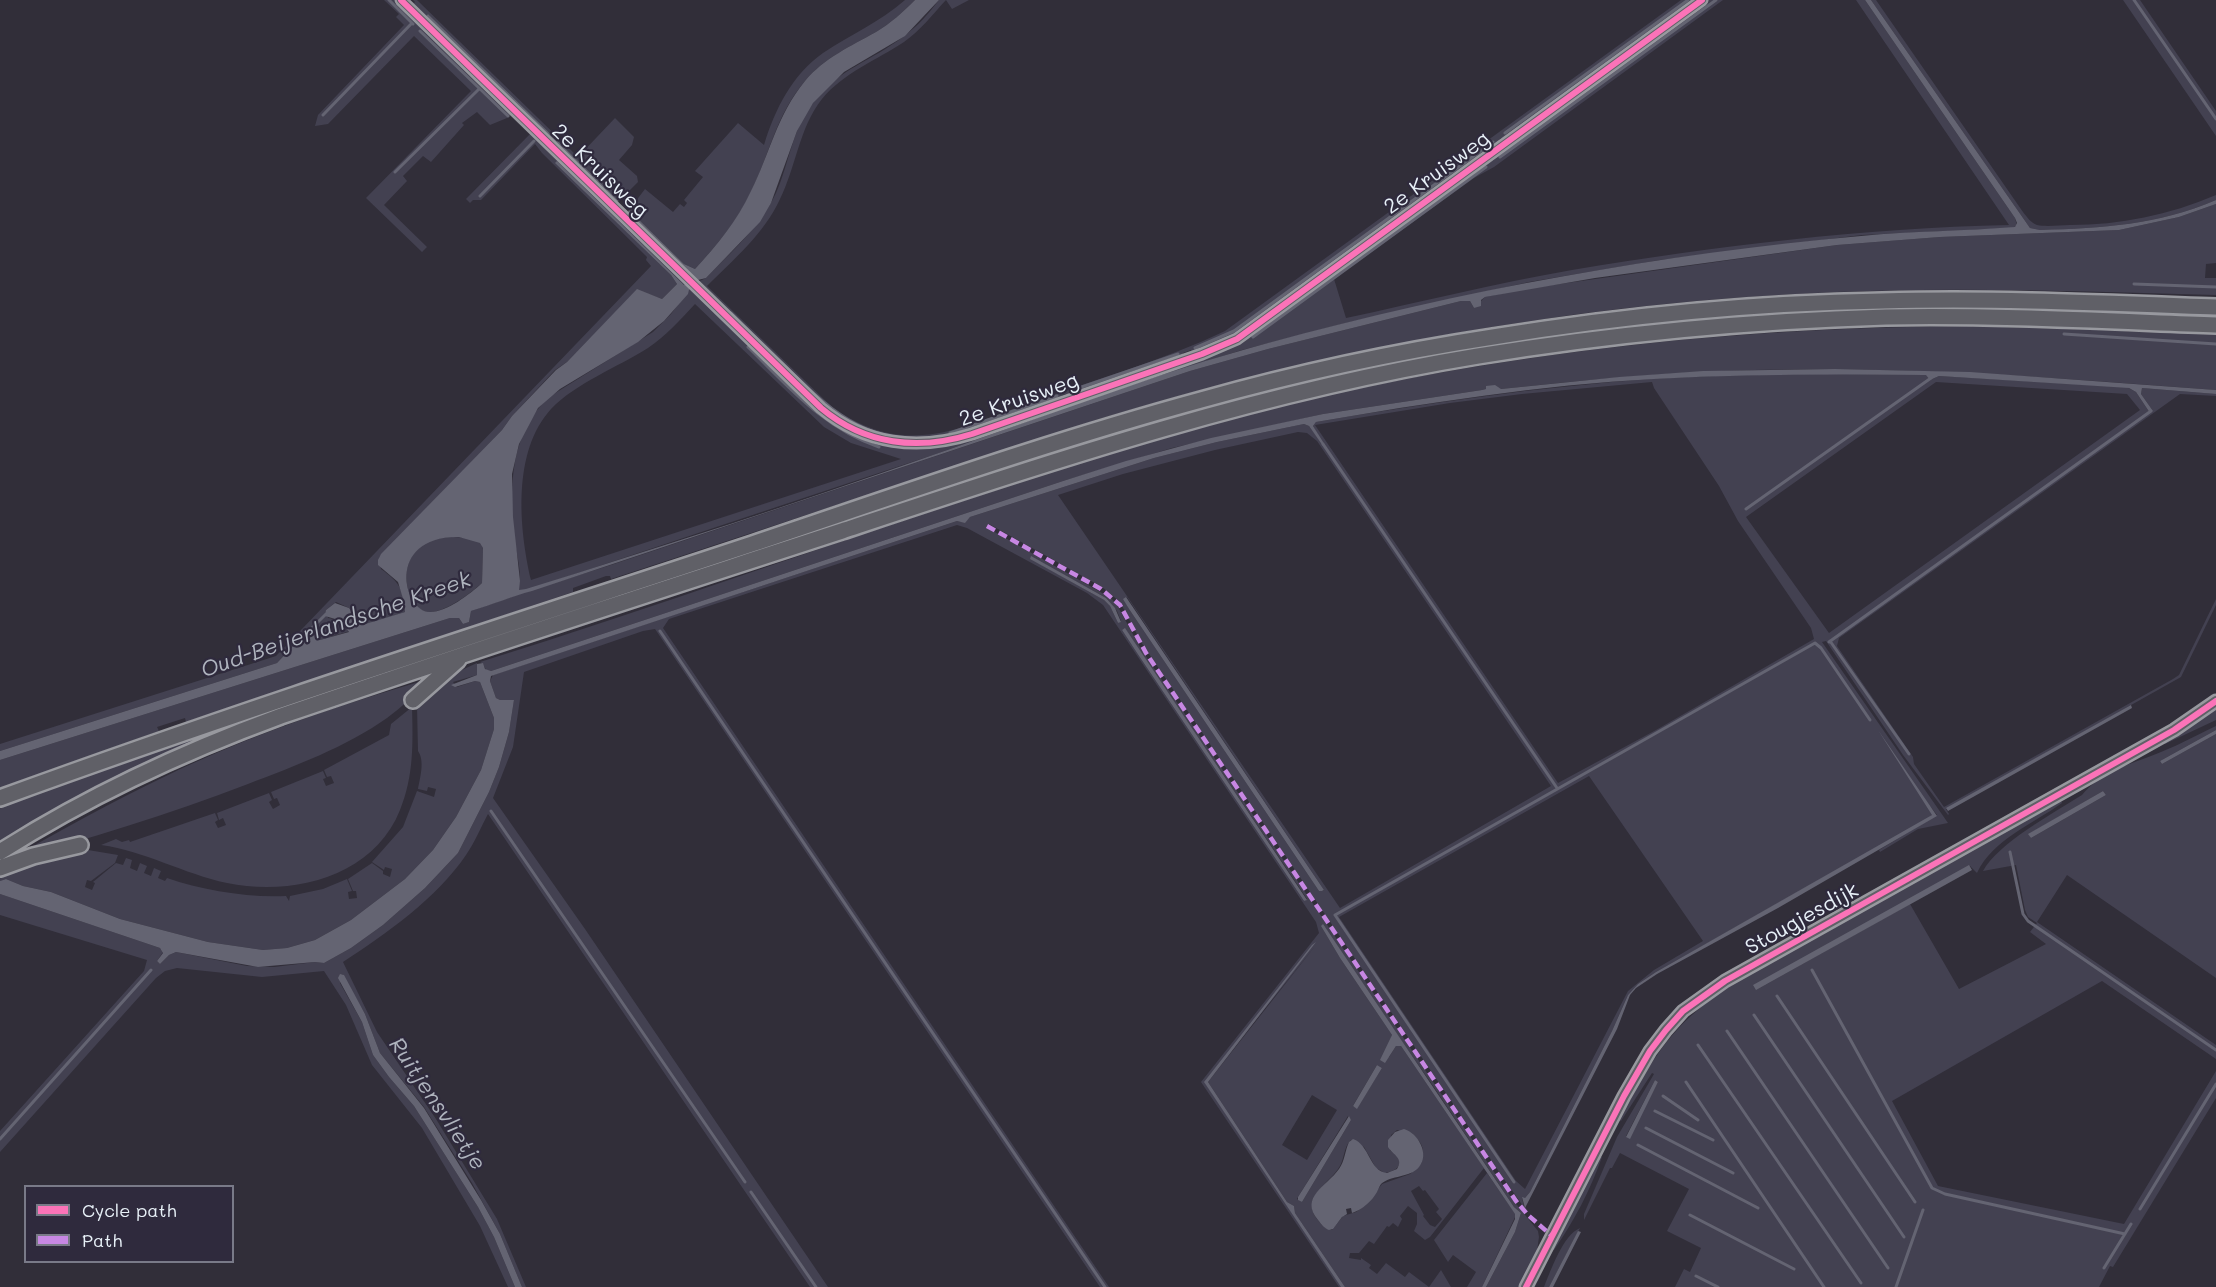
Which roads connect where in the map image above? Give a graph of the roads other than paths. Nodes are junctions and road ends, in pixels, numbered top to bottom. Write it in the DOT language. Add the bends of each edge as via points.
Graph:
graph roads {
  1 [pos="401,0"];
  2 [pos="1702,0"];
  3 [pos="2216,307"];
  4 [pos="2216,325"];
  5 [pos="463,655"];
  6 [pos="413,700"];
  7 [pos="2216,701"];
  8 [pos="0,798"];
  9 [pos="80,845"];
  10 [pos="0,852"];
  11 [pos="0,868"];
  12 [pos="1526,1287"];
  1 -- 2 [label="street, 2e Kruisweg" via="817,405 836,421 864,435 918,444 955,440 1237,339"];
  3 -- 8 [label="highway" via="1980,300 1748,307 1522,332 1318,371 1198,400 1051,445 378,666"];
  4 -- 5 [label="highway" via="1887,317 1644,333 1472,357 1303,391 1117,441"];
  5 -- 6 [label="highway"];
  5 -- 10 [label="highway" via="215,741 76,807"];
  7 -- 12 [label="street, Stougjesdijk" via="2174,730 1725,981 1690,1005 1641,1065"];
  9 -- 11 [label="highway"];
}
